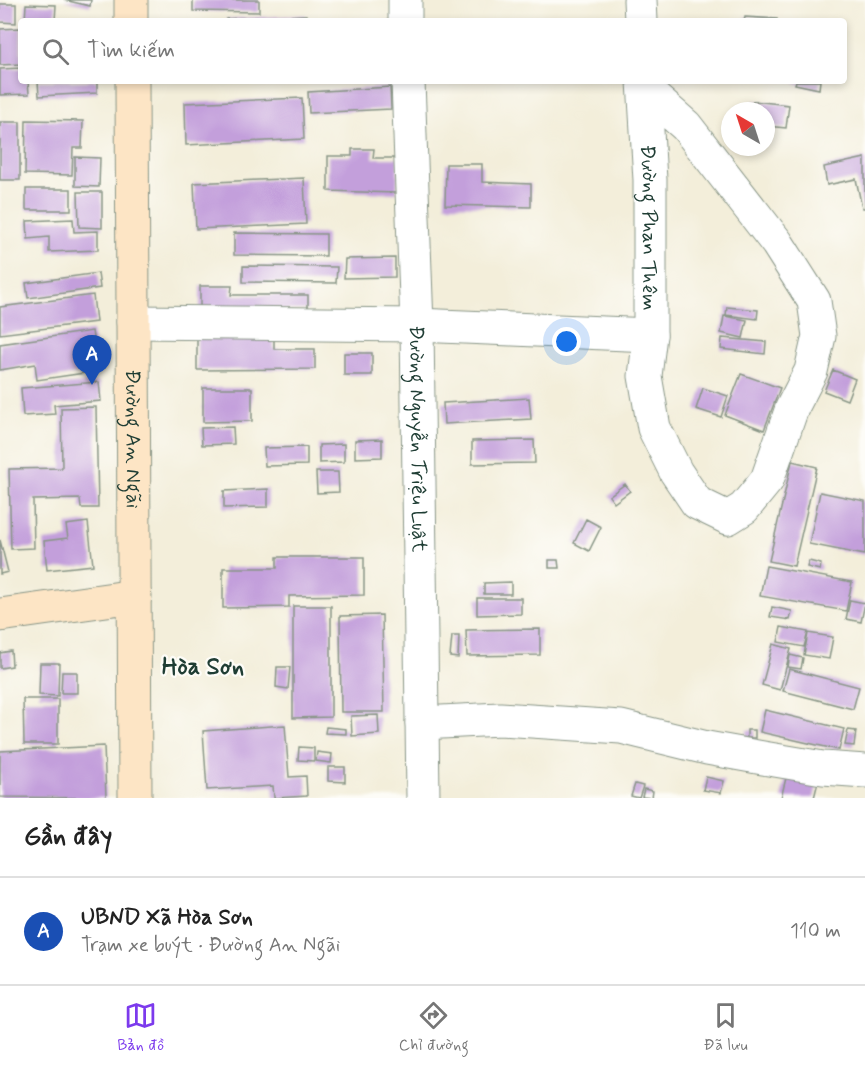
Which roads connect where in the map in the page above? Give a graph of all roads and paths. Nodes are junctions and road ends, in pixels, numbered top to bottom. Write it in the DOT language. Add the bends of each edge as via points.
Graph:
graph roads {
  1 [pos="131,0"];
  2 [pos="405,0"];
  3 [pos="640,0"];
  4 [pos="131,18"];
  5 [pos="405,18"];
  6 [pos="641,18"];
  7 [pos="132,84"];
  8 [pos="408,84"];
  9 [pos="644,85"];
  10 [pos="133,322"];
  11 [pos="417,325"];
  12 [pos="650,335"];
  13 [pos="135,596"];
  14 [pos="0,615"];
  15 [pos="422,723"];
  16 [pos="865,771"];
  17 [pos="135,798"];
  18 [pos="423,798"];
  1 -- 4 [label="main road"];
  2 -- 5 [label="street"];
  3 -- 6 [label="street"];
  7 -- 10 [label="main road, Đường An Ngãi"];
  8 -- 11 [label="street, Đường Nguyễn Triệu Luật"];
  9 -- 12 [label="street, Đường Phan Thêm" via="650,180"];
  9 -- 12 [label="street, Đường Phan Thêm" via="686,126 777,243 814,301 819,336 811,371 792,408 767,480 744,508 728,518 697,503 654,428 645,376"];
  10 -- 11 [label="street"];
  10 -- 13 [label="main road, Đường An Ngãi"];
  11 -- 12 [label="street"];
  11 -- 15 [label="street, Đường Nguyễn Triệu Luật"];
  13 -- 14 [label="main road"];
  13 -- 17 [label="main road, Đường An Ngãi"];
  15 -- 16 [label="street" via="500,719 621,727 707,748"];
  15 -- 18 [label="street, Đường Nguyễn Triệu Luật"];
}
